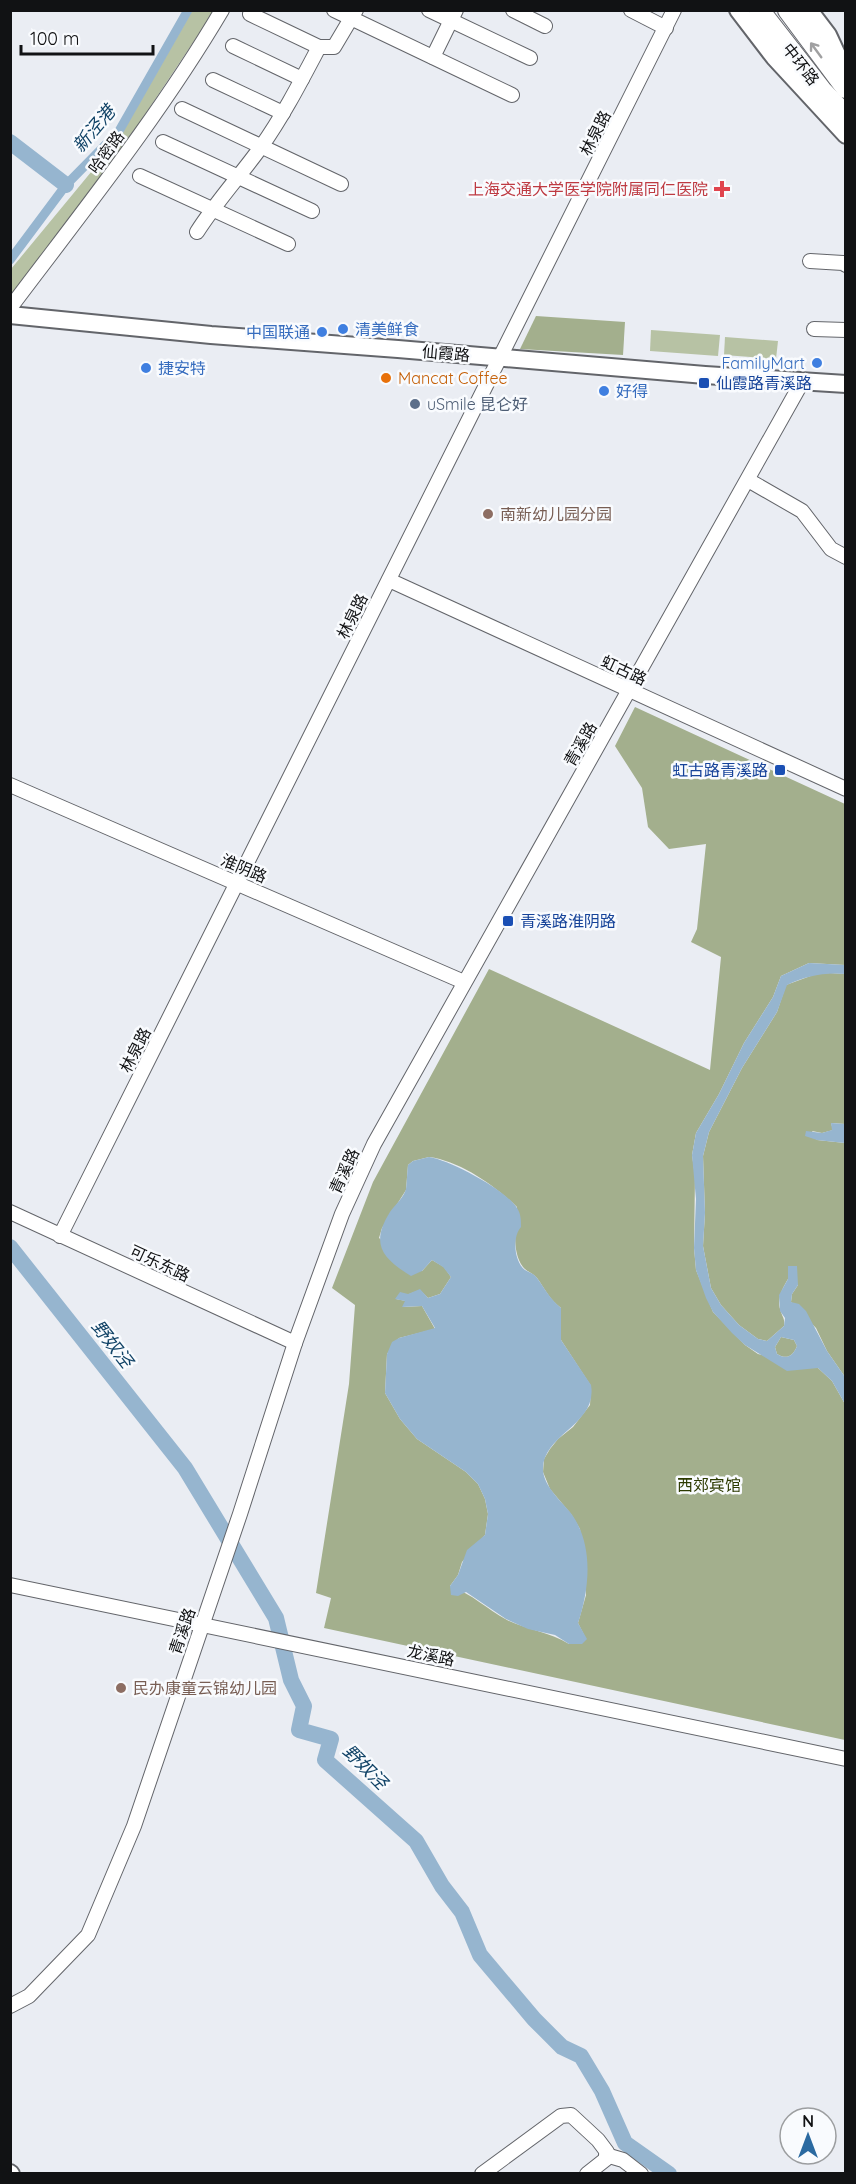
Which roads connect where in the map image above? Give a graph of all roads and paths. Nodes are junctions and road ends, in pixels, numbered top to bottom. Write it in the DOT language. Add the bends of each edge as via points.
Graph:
graph roads {
  1 [pos="222,10"];
  2 [pos="334,10"];
  3 [pos="429,10"];
  4 [pos="513,10"];
  5 [pos="631,10"];
  6 [pos="674,10"];
  7 [pos="738,10"];
  8 [pos="758,10"];
  9 [pos="788,10"];
  10 [pos="808,10"];
  11 [pos="250,14"];
  12 [pos="354,15"];
  13 [pos="453,16"];
  14 [pos="545,26"];
  15 [pos="666,28"];
  16 [pos="233,46"];
  17 [pos="319,47"];
  18 [pos="433,57"];
  19 [pos="530,58"];
  20 [pos="846,68"];
  21 [pos="302,79"];
  22 [pos="213,80"];
  23 [pos="846,88"];
  24 [pos="512,95"];
  25 [pos="819,108"];
  26 [pos="182,109"];
  27 [pos="283,113"];
  28 [pos="846,116"];
  29 [pos="846,135"];
  30 [pos="163,142"];
  31 [pos="261,146"];
  32 [pos="140,176"];
  33 [pos="237,176"];
  34 [pos="341,184"];
  35 [pos="212,209"];
  36 [pos="312,211"];
  37 [pos="197,232"];
  38 [pos="288,244"];
  39 [pos="810,261"];
  40 [pos="846,265"];
  41 [pos="10,308"];
  42 [pos="10,315"];
  43 [pos="814,329"];
  44 [pos="846,330"];
  45 [pos="501,357"];
  46 [pos="802,382"];
  47 [pos="846,384"];
  48 [pos="748,480"];
  49 [pos="846,557"];
  50 [pos="389,580"];
  51 [pos="630,691"];
  52 [pos="10,785"];
  53 [pos="846,789"];
  54 [pos="238,883"];
  55 [pos="464,982"];
  56 [pos="10,1212"];
  57 [pos="60,1236"];
  58 [pos="295,1343"];
  59 [pos="10,1585"];
  60 [pos="202,1624"];
  61 [pos="846,1759"];
  62 [pos="10,2006"];
  63 [pos="606,2155"];
  64 [pos="482,2174"];
  65 [pos="587,2174"];
  66 [pos="641,2174"];
  1 -- 41 [label="street, 哈密路" via="121,160"];
  2 -- 12 [label="street"];
  3 -- 13 [label="street"];
  4 -- 14 [label="street"];
  5 -- 15 [label="street"];
  6 -- 15 [label="street, 林泉路"];
  7 -- 25 [label="main road"];
  8 -- 25 [label="highway"];
  8 -- 28 [label="highway, 中环路"];
  23 -- 9 [label="highway, 中环路, one-way"];
  10 -- 20 [label="main road" via="828,35"];
  11 -- 17 [label="street"];
  12 -- 17 [label="street" via="334,47"];
  12 -- 18 [label="street"];
  13 -- 18 [label="street"];
  13 -- 19 [label="street"];
  15 -- 45 [label="street, 林泉路"];
  16 -- 21 [label="street"];
  17 -- 21 [label="street"];
  18 -- 24 [label="street"];
  21 -- 27 [label="street"];
  22 -- 27 [label="street"];
  25 -- 29 [label="main road"];
  26 -- 31 [label="street"];
  27 -- 31 [label="street"];
  30 -- 33 [label="street"];
  31 -- 33 [label="street"];
  31 -- 34 [label="street"];
  32 -- 35 [label="street"];
  33 -- 35 [label="street"];
  33 -- 36 [label="street"];
  35 -- 37 [label="street"];
  35 -- 38 [label="street"];
  39 -- 40 [label="street"];
  42 -- 45 [label="main road, 仙霞路"];
  43 -- 44 [label="street"];
  45 -- 46 [label="main road, 仙霞路"];
  45 -- 50 [label="street, 林泉路"];
  46 -- 47 [label="main road, 仙霞路"];
  46 -- 48 [label="street, 青溪路"];
  48 -- 49 [label="street" via="802,511 831,549"];
  48 -- 51 [label="street, 青溪路"];
  50 -- 51 [label="street, 虹古路"];
  50 -- 54 [label="street, 林泉路"];
  51 -- 53 [label="street, 虹古路"];
  51 -- 55 [label="street, 青溪路"];
  52 -- 54 [label="street, 淮阴路"];
  54 -- 55 [label="street, 淮阴路"];
  54 -- 57 [label="street, 林泉路"];
  55 -- 58 [label="street, 青溪路" via="357,1180"];
  56 -- 57 [label="street, 可乐东路"];
  57 -- 58 [label="street, 可乐东路"];
  58 -- 60 [label="street, 青溪路"];
  59 -- 60 [label="street, 龙溪路"];
  60 -- 61 [label="street, 龙溪路"];
  60 -- 62 [label="street, 青溪路" via="134,1826 88,1935 30,1996"];
  63 -- 64 [label="street" via="598,2140 571,2115 561,2116"];
  63 -- 65 [label="street"];
  63 -- 66 [label="street" via="623,2160"];
}
